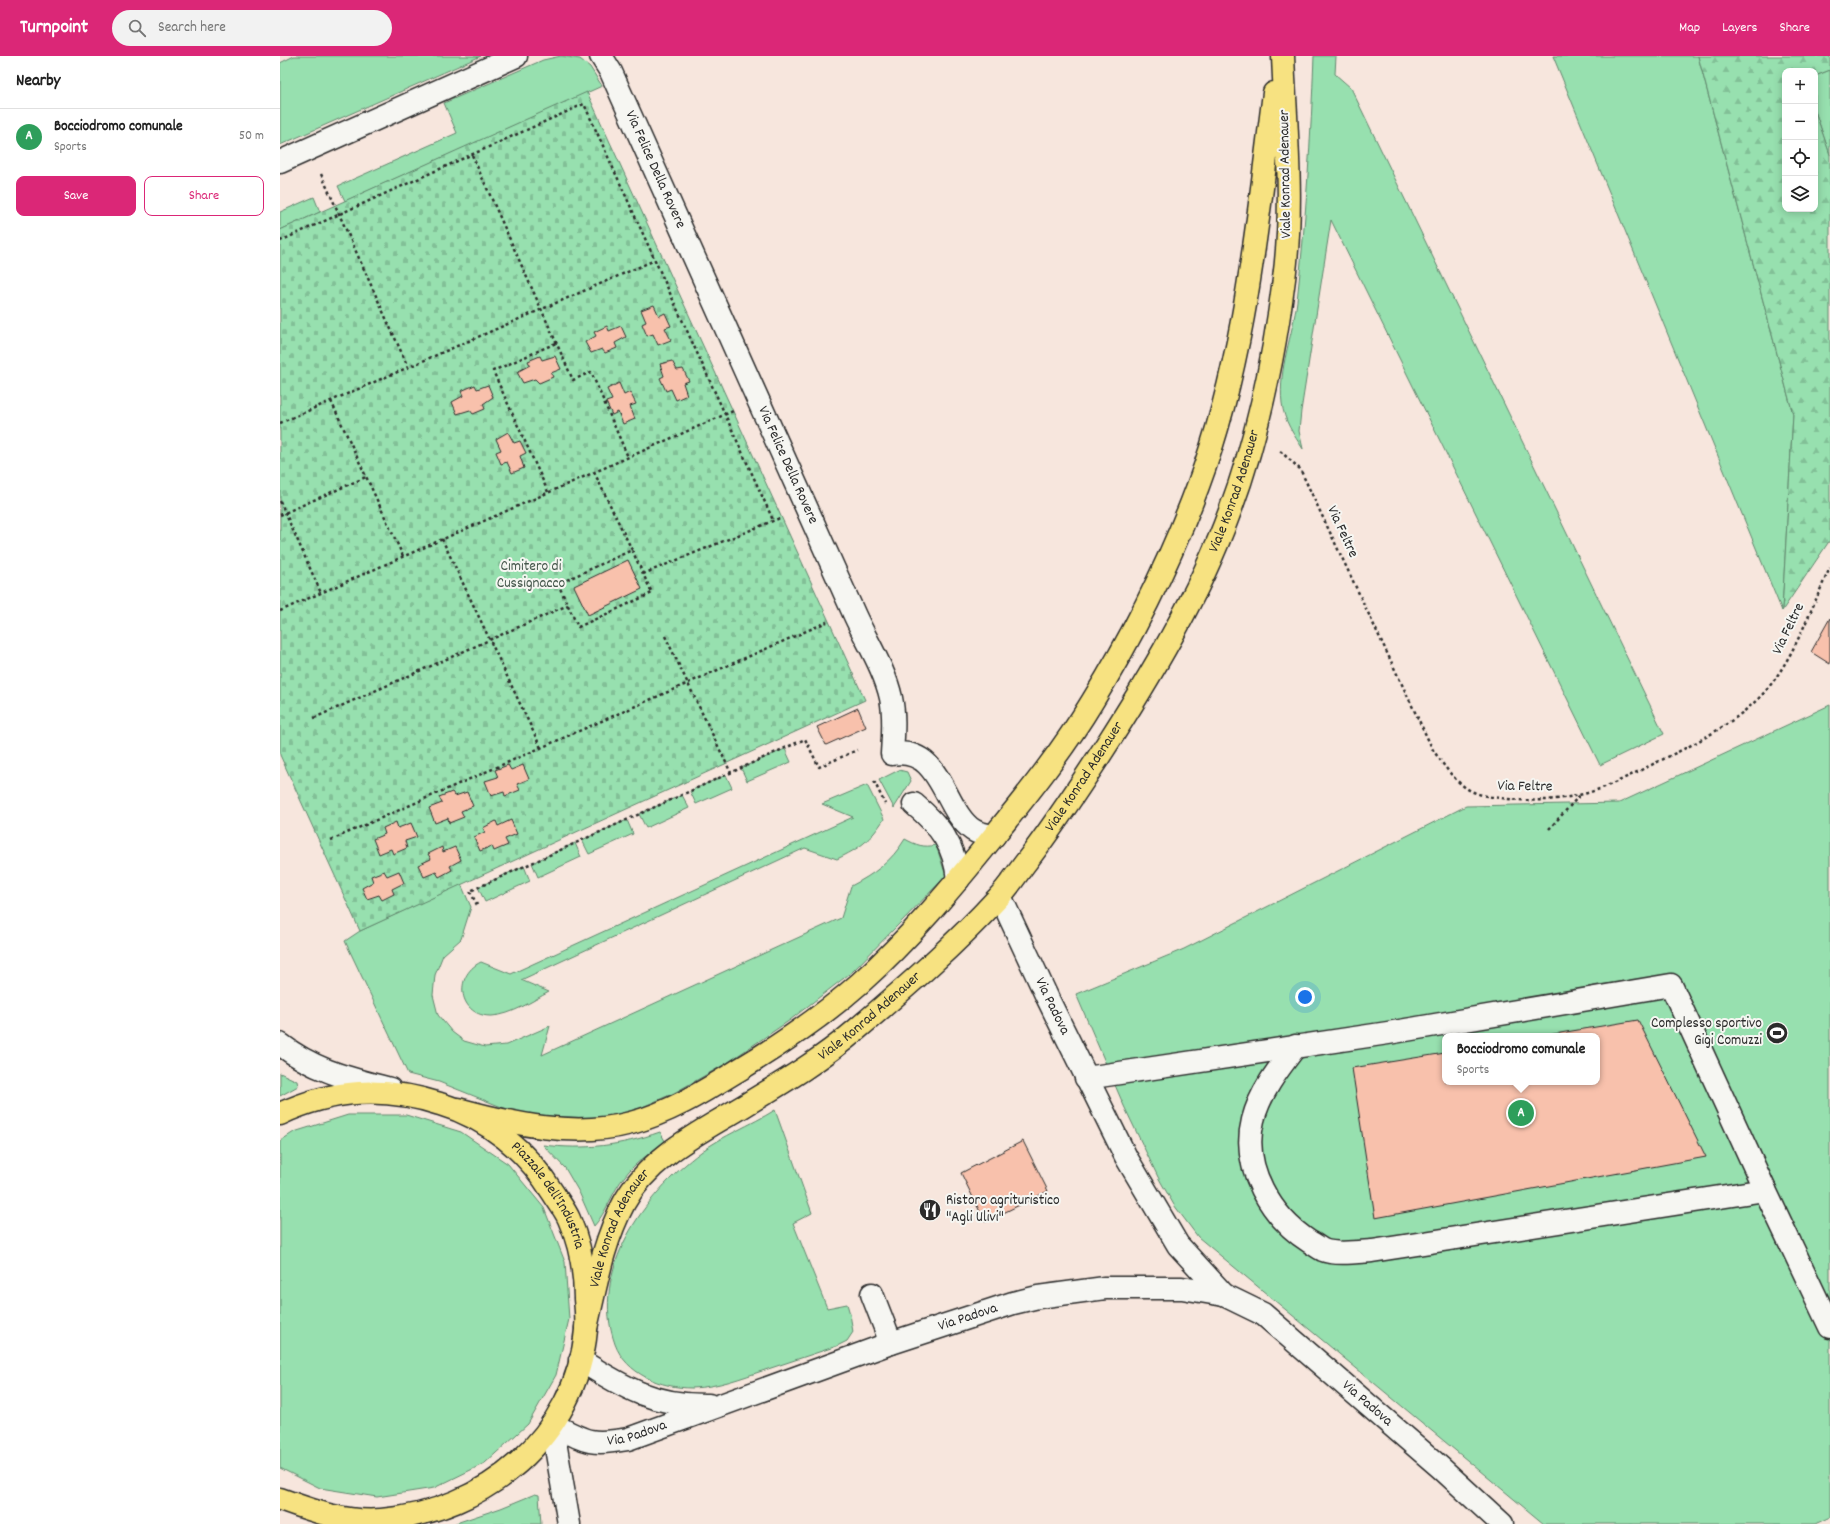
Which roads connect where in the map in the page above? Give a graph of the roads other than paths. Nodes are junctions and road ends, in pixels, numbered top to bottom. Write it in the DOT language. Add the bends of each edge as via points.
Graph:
graph roads {
  1 [pos="516,56"];
  2 [pos="600,56"];
  3 [pos="1279,56"];
  4 [pos="1283,56"];
  5 [pos="280,162"];
  6 [pos="914,804"];
  7 [pos="994,836"];
  8 [pos="958,880"];
  9 [pos="1000,896"];
  10 [pos="280,1044"];
  11 [pos="1296,1046"];
  12 [pos="1086,1078"];
  13 [pos="413,1095"];
  14 [pos="458,1109"];
  15 [pos="280,1114"];
  16 [pos="1765,1190"];
  17 [pos="872,1294"];
  18 [pos="1224,1295"];
  19 [pos="1830,1327"];
  20 [pos="586,1328"];
  21 [pos="892,1343"];
  22 [pos="580,1360"];
  23 [pos="722,1405"];
  24 [pos="552,1424"];
  25 [pos="280,1499"];
  26 [pos="329,1519"];
  27 [pos="569,1524"];
  28 [pos="1502,1524"];
  1 -- 5 [label="street"];
  2 -- 7 [label="street, Via Felice Della Rovere" via="611,72 884,677 893,713 892,754 911,754 927,765 967,824 973,830"];
  3 -- 7 [label="main road, Viale Konrad Adenauer" via="1240,335 1223,409 1199,483 1176,543 1148,602 1092,704 1034,786"];
  4 -- 9 [label="main road, Viale Konrad Adenauer" via="1290,210 1285,276 1256,432 1230,513 1195,590 1157,661 1077,790"];
  6 -- 8 [label="street" via="941,830 952,849"];
  7 -- 8 [label="main road, Viale Konrad Adenauer"];
  8 -- 14 [label="main road, Viale Konrad Adenauer" via="922,921 859,984 785,1041 665,1112 628,1124 593,1129 509,1123"];
  9 -- 12 [label="street, Via Padova"];
  9 -- 20 [label="main road, Viale Konrad Adenauer" via="906,987 832,1051 671,1150 648,1171 626,1199 610,1232"];
  10 -- 13 [label="street" via="299,1058 336,1075"];
  11 -- 12 [label="street"];
  11 -- 16 [label="street" via="1671,985"];
  11 -- 16 [label="street" via="1273,1076 1253,1119 1253,1159 1267,1201 1280,1218 1298,1234 1324,1250 1372,1251"];
  12 -- 18 [label="street, Via Padova" via="1126,1157 1178,1245"];
  13 -- 14 [label="main road, Piazzale dell'Industria"];
  13 -- 15 [label="main road, Piazzale dell'Industria" via="358,1092 304,1102"];
  14 -- 20 [label="main road, Piazzale dell'Industria" via="500,1133 540,1171 569,1219 585,1272"];
  16 -- 19 [label="street"];
  17 -- 21 [label="street"];
  18 -- 21 [label="street, Via Padova" via="1182,1288 1143,1287 1105,1288 1054,1295 1013,1303"];
  18 -- 28 [label="street, Via Padova" via="1263,1314"];
  20 -- 22 [label="main road, Piazzale dell'Industria"];
  21 -- 23 [label="street, Via Padova"];
  22 -- 23 [label="street, Via Padova" via="614,1382 642,1395 667,1402"];
  22 -- 24 [label="main road, Piazzale dell'Industria" via="570,1391"];
  23 -- 24 [label="street, Via Padova" via="628,1439 614,1441 596,1443 581,1440"];
  24 -- 26 [label="main road, Piazzale dell'Industria" via="526,1456 495,1482 459,1502 420,1515 380,1520"];
  24 -- 27 [label="street"];
  25 -- 26 [label="main road, Piazzale dell'Industria"];
}
